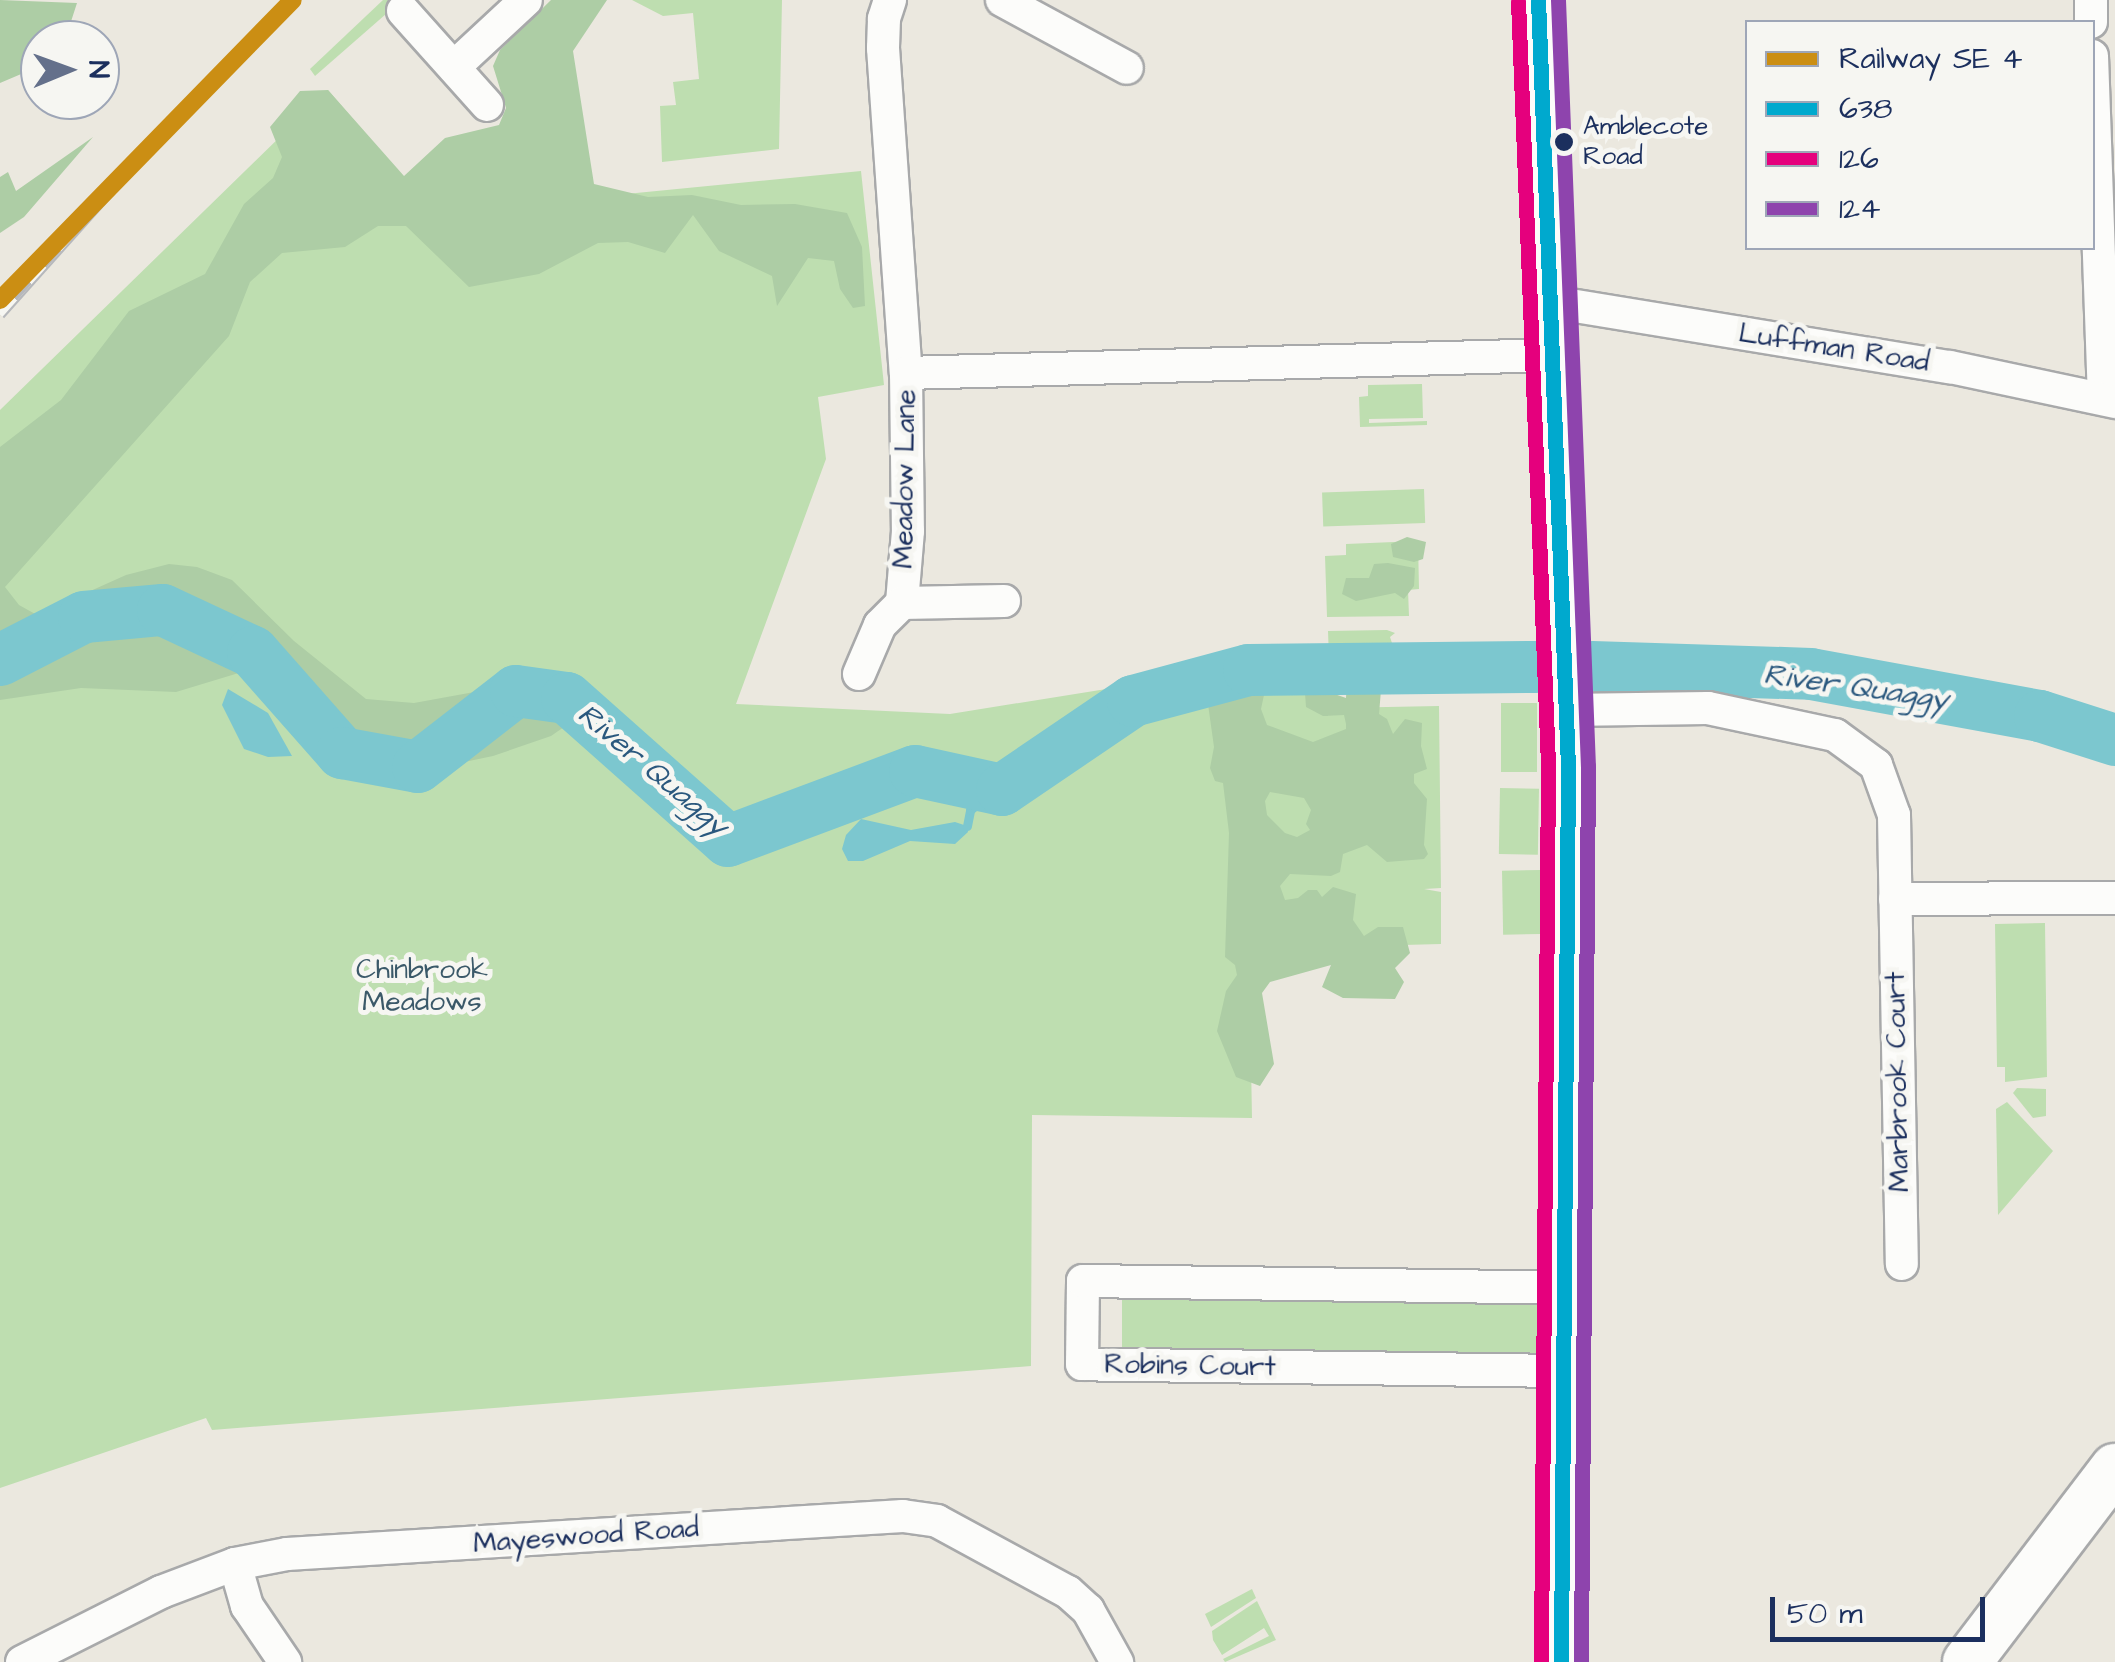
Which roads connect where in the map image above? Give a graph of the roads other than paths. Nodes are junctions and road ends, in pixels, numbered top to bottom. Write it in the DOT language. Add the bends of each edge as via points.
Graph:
graph roads {
  1 [pos="526,0"];
  2 [pos="890,0"];
  3 [pos="1002,0"];
  4 [pos="1538,0"];
  5 [pos="403,12"];
  6 [pos="454,66"];
  7 [pos="1127,68"];
  8 [pos="488,105"];
  9 [pos="2095,117"];
  10 [pos="1552,302"];
  11 [pos="1553,356"];
  12 [pos="906,373"];
  13 [pos="2109,401"];
  14 [pos="1004,601"];
  15 [pos="902,603"];
  16 [pos="859,674"];
  17 [pos="1567,710"];
  18 [pos="2115,898"];
  19 [pos="1895,900"];
  20 [pos="2115,918"];
  21 [pos="1902,1264"];
  22 [pos="1564,1288"];
  23 [pos="1564,1371"];
  24 [pos="2115,1468"];
  25 [pos="235,1564"];
  26 [pos="22,1662"];
  27 [pos="285,1662"];
  28 [pos="1117,1662"];
  29 [pos="1561,1662"];
  30 [pos="1967,1662"];
  1 -- 6 [label="street"];
  2 -- 12 [label="street" via="883,48"];
  3 -- 7 [label="street"];
  4 -- 10 [label="main road"];
  5 -- 6 [label="street"];
  6 -- 8 [label="street"];
  9 -- 13 [label="street"];
  10 -- 11 [label="main road"];
  10 -- 13 [label="street, Luffman Road" via="1950,367"];
  11 -- 12 [label="street"];
  11 -- 17 [label="main road"];
  12 -- 15 [label="street, Meadow Lane"];
  14 -- 15 [label="street, Meadow Lane"];
  15 -- 16 [label="street" via="880,625"];
  17 -- 19 [label="street, Marbrook Court" via="1708,708 1835,735 1876,765 1886,782 1894,814"];
  17 -- 22 [label="main road"];
  18 -- 19 [label="street"];
  18 -- 20 [label="street"];
  19 -- 21 [label="street, Marbrook Court"];
  22 -- 23 [label="main road"];
  22 -- 23 [label="street, Robins Court" via="1083,1280 1082,1364"];
  23 -- 29 [label="main road"];
  24 -- 30 [label="main road"];
  25 -- 26 [label="street, Mayeswood Road" via="161,1592"];
  25 -- 27 [label="street" via="247,1606"];
  25 -- 28 [label="street, Mayeswood Road" via="287,1554 920,1517 1079,1600"];
}
